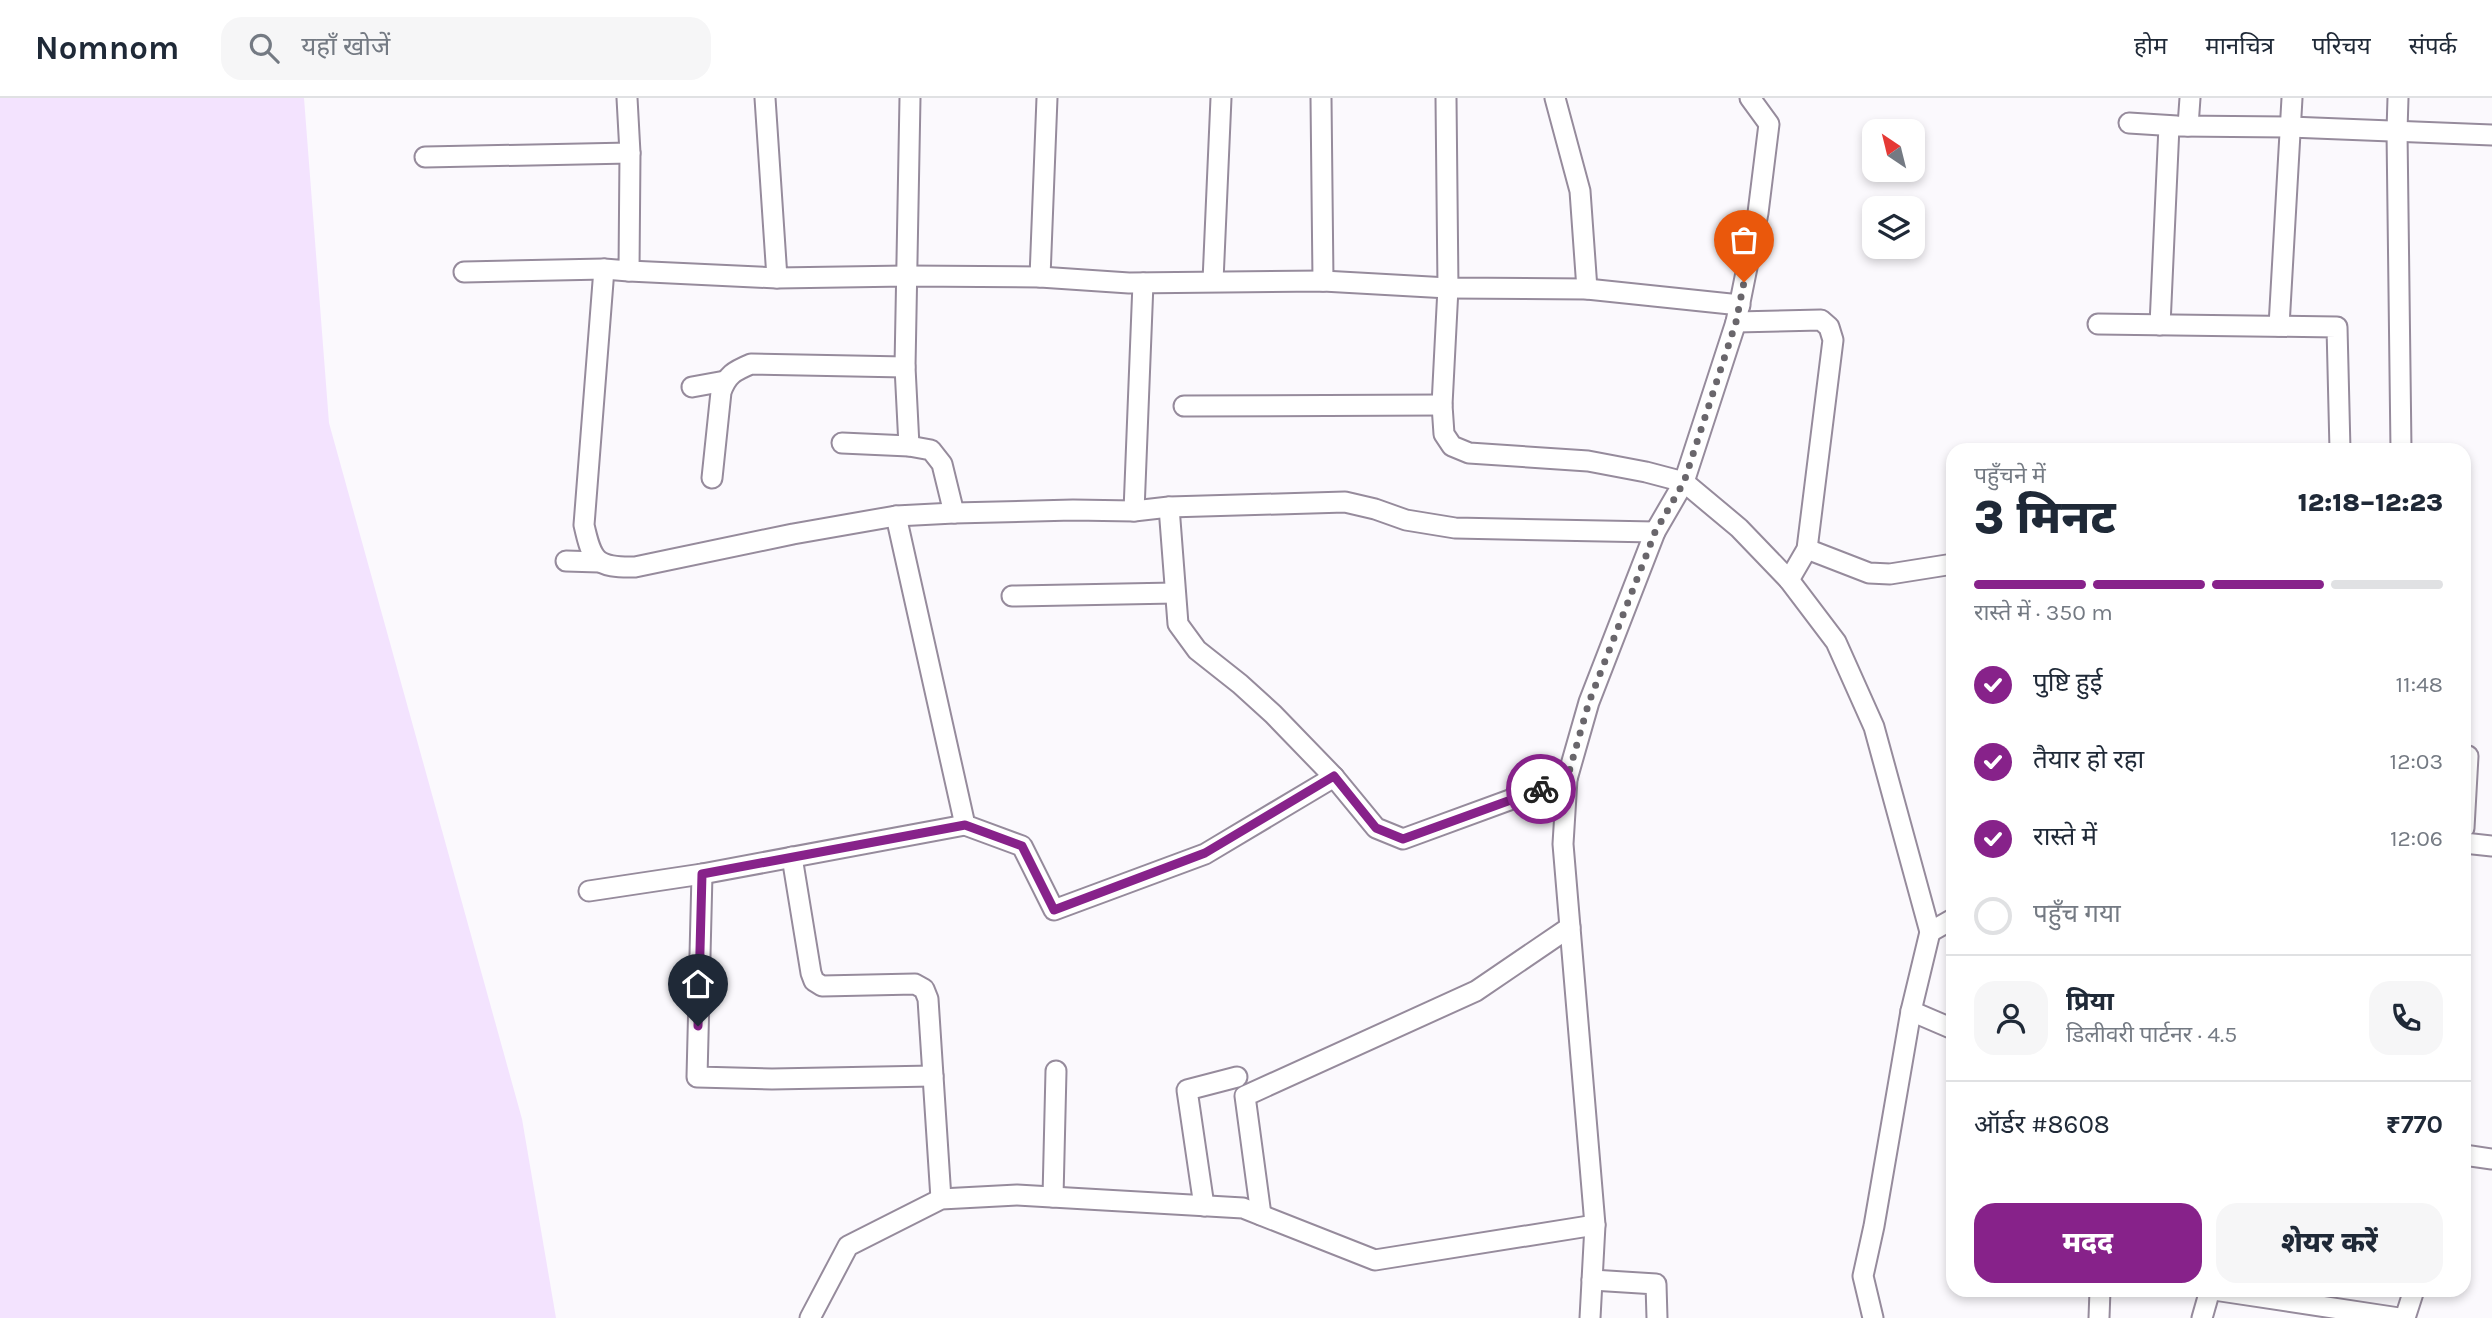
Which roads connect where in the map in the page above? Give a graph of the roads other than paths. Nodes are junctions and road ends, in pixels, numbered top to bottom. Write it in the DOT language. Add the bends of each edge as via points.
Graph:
graph roads {
  1 [pos="627,98"];
  2 [pos="765,98"];
  3 [pos="910,98"];
  4 [pos="1047,98"];
  5 [pos="1221,98"];
  6 [pos="1321,98"];
  7 [pos="1446,98"];
  8 [pos="1556,98"];
  9 [pos="1751,98"];
  10 [pos="2190,98"];
  11 [pos="2292,98"];
  12 [pos="2398,98"];
  13 [pos="2129,123"];
  14 [pos="2179,126"];
  15 [pos="2290,127"];
  16 [pos="2397,131"];
  17 [pos="2492,135"];
  18 [pos="630,153"];
  19 [pos="425,158"];
  20 [pos="604,269"];
  21 [pos="629,271"];
  22 [pos="464,272"];
  23 [pos="906,276"];
  24 [pos="1040,277"];
  25 [pos="777,278"];
  26 [pos="1213,281"];
  27 [pos="1323,281"];
  28 [pos="1128,283"];
  29 [pos="1448,288"];
  30 [pos="1587,289"];
  31 [pos="1738,313"];
  32 [pos="2098,324"];
  33 [pos="2161,325"];
  34 [pos="2280,326"];
  35 [pos="905,367"];
  36 [pos="725,381"];
  37 [pos="692,387"];
  38 [pos="1442,405"];
  39 [pos="1184,406"];
  40 [pos="842,443"];
  41 [pos="2340,443"];
  42 [pos="2401,443"];
  43 [pos="909,446"];
  44 [pos="712,478"];
  45 [pos="1684,482"];
  46 [pos="1169,507"];
  47 [pos="1134,511"];
  48 [pos="954,513"];
  49 [pos="896,516"];
  50 [pos="1655,532"];
  51 [pos="1807,549"];
  52 [pos="566,561"];
  53 [pos="598,562"];
  54 [pos="1946,565"];
  55 [pos="1789,580"];
  56 [pos="1175,593"];
  57 [pos="1012,596"];
  58 [pos="1334,776"];
  59 [pos="1567,779"];
  60 [pos="965,825"];
  61 [pos="2471,844"];
  62 [pos="2492,846"];
  63 [pos="792,857"];
  64 [pos="702,874"];
  65 [pos="589,891"];
  66 [pos="1946,923"];
  67 [pos="1570,927"];
  68 [pos="1930,932"];
  69 [pos="1911,1011"];
  70 [pos="1946,1026"];
  71 [pos="1056,1070"];
  72 [pos="933,1076"];
  73 [pos="1237,1077"];
  74 [pos="2471,1157"];
  75 [pos="2492,1159"];
  76 [pos="1053,1197"];
  77 [pos="941,1199"];
  78 [pos="1204,1206"];
  79 [pos="1261,1215"];
  80 [pos="1595,1225"];
  81 [pos="1592,1280"];
  82 [pos="2100,1297"];
  83 [pos="2210,1297"];
  84 [pos="2251,1297"];
  85 [pos="2412,1297"];
  86 [pos="2285,1303"];
  87 [pos="810,1318"];
  88 [pos="1590,1318"];
  89 [pos="1657,1318"];
  90 [pos="1873,1318"];
  91 [pos="2099,1318"];
  92 [pos="2202,1318"];
  93 [pos="2399,1318"];
  94 [pos="2405,1318"];
  1 -- 18 [label="street"];
  2 -- 25 [label="street"];
  3 -- 23 [label="street"];
  4 -- 24 [label="street"];
  5 -- 26 [label="street"];
  6 -- 27 [label="street"];
  7 -- 29 [label="street"];
  8 -- 30 [label="street" via="1580,191"];
  9 -- 31 [label="street" via="1769,124 1758,213"];
  10 -- 14 [label="street"];
  11 -- 15 [label="street"];
  12 -- 16 [label="street"];
  13 -- 14 [label="street"];
  14 -- 15 [label="street"];
  14 -- 33 [label="street"];
  15 -- 16 [label="street"];
  15 -- 34 [label="street"];
  16 -- 17 [label="street"];
  16 -- 42 [label="street"];
  18 -- 19 [label="street"];
  18 -- 21 [label="street"];
  20 -- 21 [label="street"];
  20 -- 22 [label="street"];
  20 -- 53 [label="street" via="584,525"];
  21 -- 25 [label="street"];
  23 -- 24 [label="street"];
  23 -- 25 [label="street"];
  23 -- 35 [label="street"];
  24 -- 28 [label="street"];
  26 -- 27 [label="street"];
  26 -- 28 [label="street"];
  27 -- 29 [label="street"];
  28 -- 47 [label="street"];
  29 -- 30 [label="street"];
  29 -- 38 [label="street"];
  30 -- 31 [label="street"];
  31 -- 45 [label="street"];
  31 -- 51 [label="street" via="1821,320 1833,340"];
  32 -- 33 [label="street"];
  33 -- 34 [label="street"];
  34 -- 41 [label="street" via="2337,327"];
  35 -- 36 [label="street" via="751,364 733,371"];
  35 -- 43 [label="street"];
  36 -- 37 [label="street"];
  36 -- 44 [label="street"];
  38 -- 39 [label="street"];
  38 -- 45 [label="street" via="1444,434 1452,446 1469,453 1588,461"];
  40 -- 43 [label="street"];
  43 -- 48 [label="street" via="931,450 942,464"];
  45 -- 50 [label="street"];
  45 -- 55 [label="street" via="1739,528"];
  46 -- 47 [label="street"];
  46 -- 50 [label="street" via="1345,502 1455,528"];
  46 -- 56 [label="street"];
  47 -- 48 [label="street"];
  48 -- 49 [label="street"];
  49 -- 53 [label="street" via="635,567"];
  49 -- 60 [label="street"];
  50 -- 59 [label="street" via="1589,702"];
  51 -- 54 [label="street" via="1869,573"];
  51 -- 55 [label="street"];
  52 -- 53 [label="street"];
  55 -- 68 [label="street" via="1836,642 1874,727"];
  56 -- 57 [label="street"];
  56 -- 58 [label="street" via="1178,624 1197,650 1249,691"];
  58 -- 59 [label="street" via="1376,828 1403,839"];
  58 -- 60 [label="street" via="1205,853 1054,910 1022,846"];
  59 -- 67 [label="street" via="1563,844"];
  60 -- 63 [label="street"];
  61 -- 62 [label="street"];
  63 -- 64 [label="street"];
  63 -- 72 [label="street" via="814,981 822,986 915,985 924,989"];
  64 -- 65 [label="street"];
  64 -- 72 [label="street" via="697,1077"];
  66 -- 68 [label="street"];
  67 -- 79 [label="street" via="1476,991 1245,1096"];
  67 -- 80 [label="street"];
  68 -- 69 [label="street"];
  69 -- 70 [label="street"];
  69 -- 90 [label="street" via="1863,1276"];
  71 -- 76 [label="street"];
  72 -- 77 [label="street"];
  73 -- 78 [label="street" via="1187,1090"];
  74 -- 75 [label="street"];
  76 -- 77 [label="street"];
  76 -- 78 [label="street"];
  77 -- 87 [label="street" via="848,1246"];
  78 -- 79 [label="street" via="1243,1208"];
  79 -- 80 [label="street" via="1375,1259"];
  80 -- 81 [label="street"];
  81 -- 88 [label="street"];
  81 -- 89 [label="street" via="1656,1284"];
  82 -- 91 [label="street"];
  83 -- 92 [label="street"];
  84 -- 86 [label="street"];
  85 -- 94 [label="street"];
  86 -- 93 [label="street"];
}
